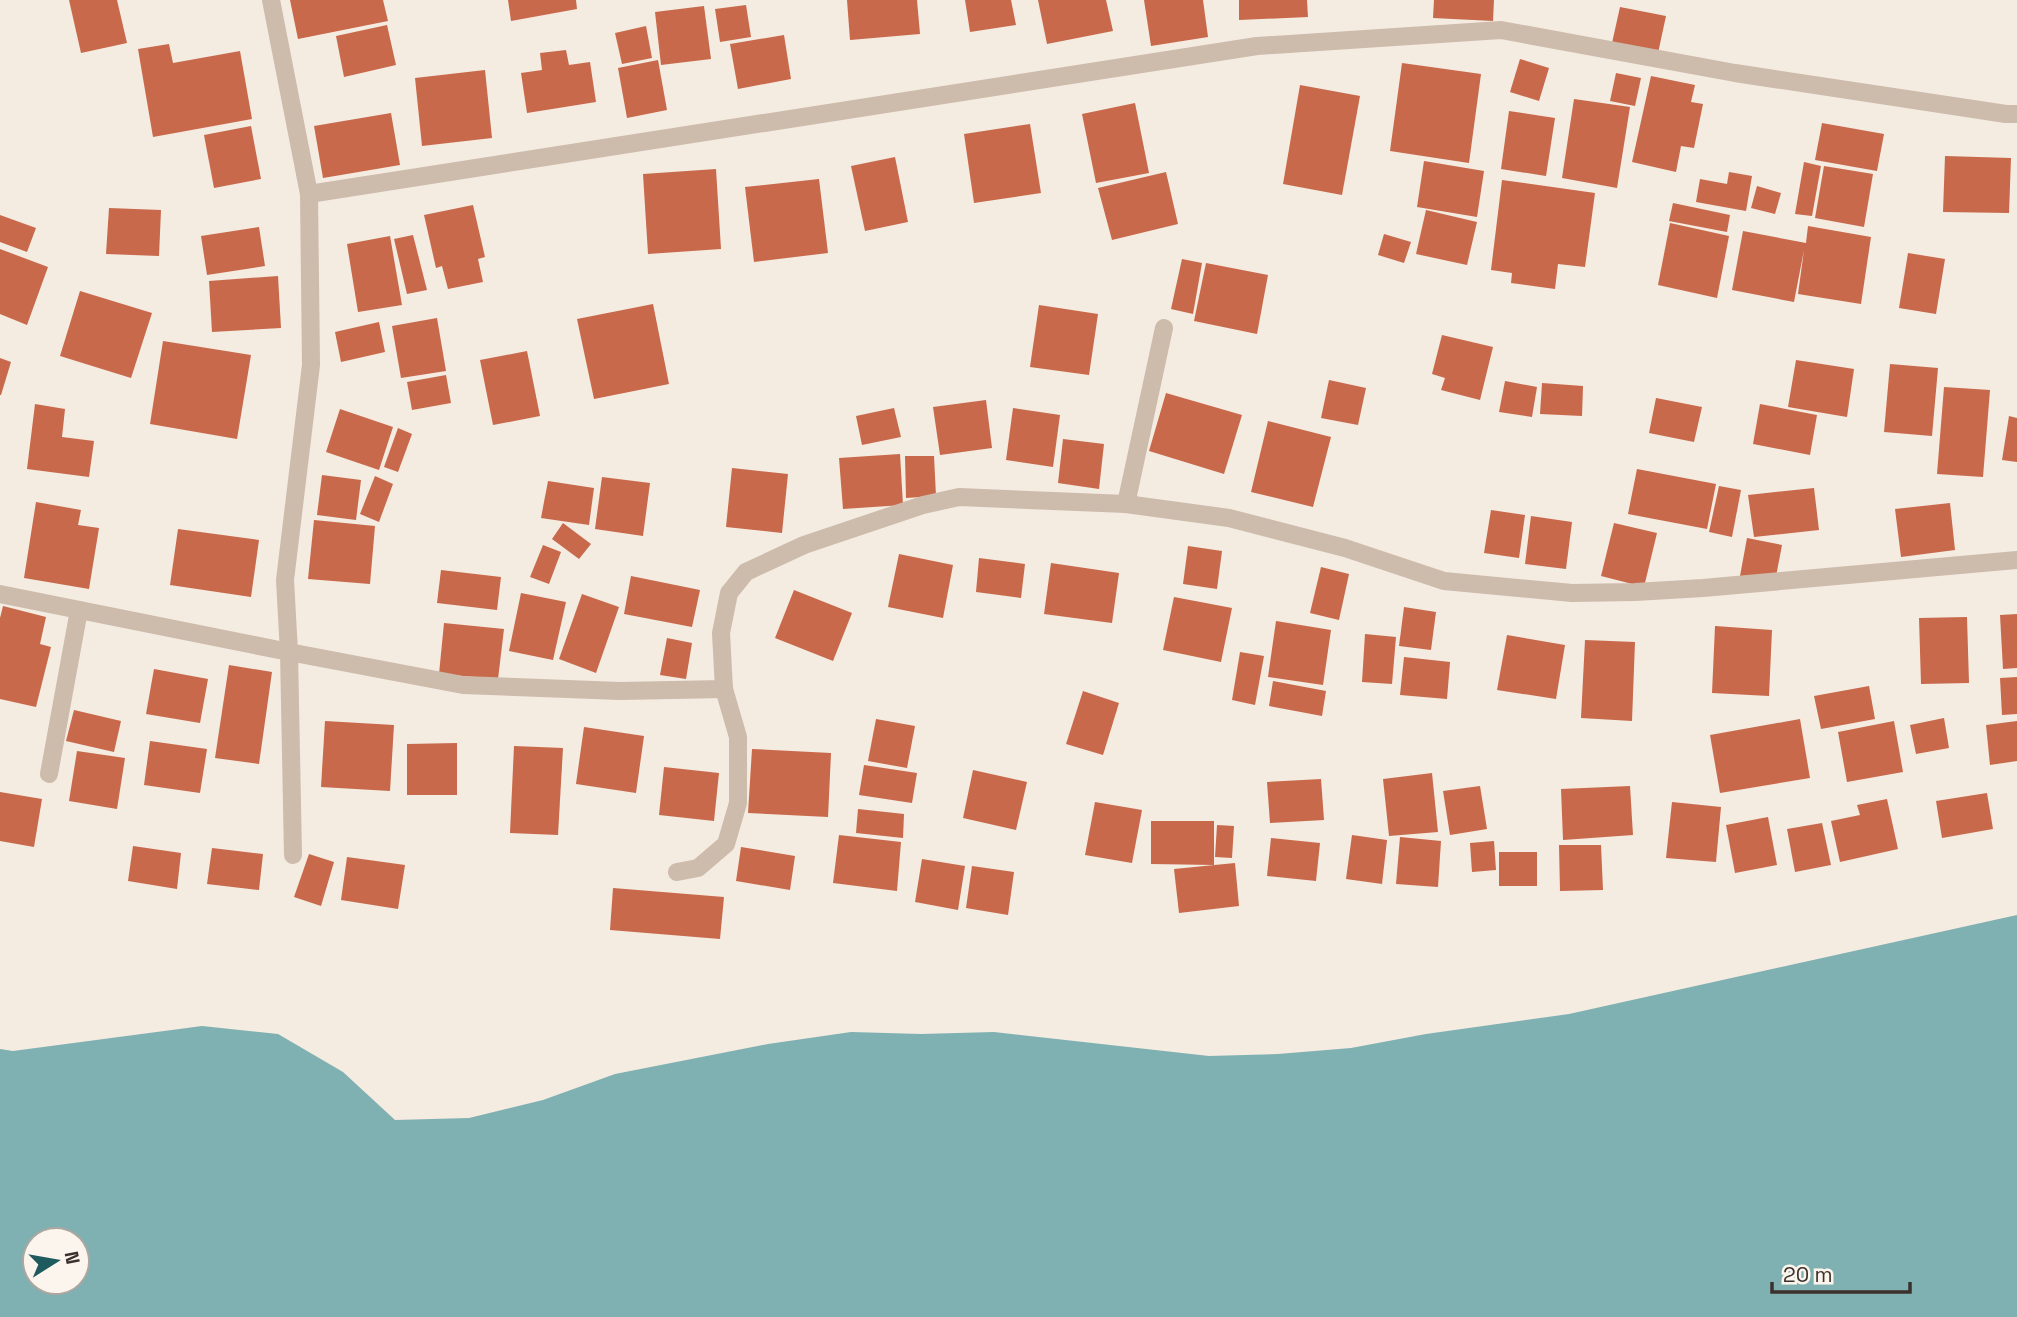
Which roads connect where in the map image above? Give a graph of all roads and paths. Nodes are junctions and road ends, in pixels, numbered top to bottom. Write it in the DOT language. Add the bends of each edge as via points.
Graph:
graph roads {
  1 [pos="271,0"];
  2 [pos="2017,114"];
  3 [pos="309,194"];
  4 [pos="1164,328"];
  5 [pos="1126,504"];
  6 [pos="2017,560"];
  7 [pos="0,594"];
  8 [pos="79,610"];
  9 [pos="289,652"];
  10 [pos="724,689"];
  11 [pos="48,774"];
  12 [pos="293,855"];
  13 [pos="677,872"];
  1 -- 3 [label="street"];
  2 -- 3 [label="street" via="1735,72 1502,30 1257,46"];
  3 -- 9 [label="street" via="311,365 285,580"];
  4 -- 5 [label="street"];
  5 -- 6 [label="street" via="1229,518 1345,548 1444,581 1572,593 1703,588"];
  5 -- 10 [label="street" via="959,497 804,545 746,572 729,593 721,633"];
  7 -- 8 [label="street"];
  8 -- 9 [label="street"];
  8 -- 11 [label="street"];
  9 -- 10 [label="street" via="463,685 620,691"];
  9 -- 12 [label="street"];
  10 -- 13 [label="street" via="738,737 738,803 726,845 698,868"];
}
